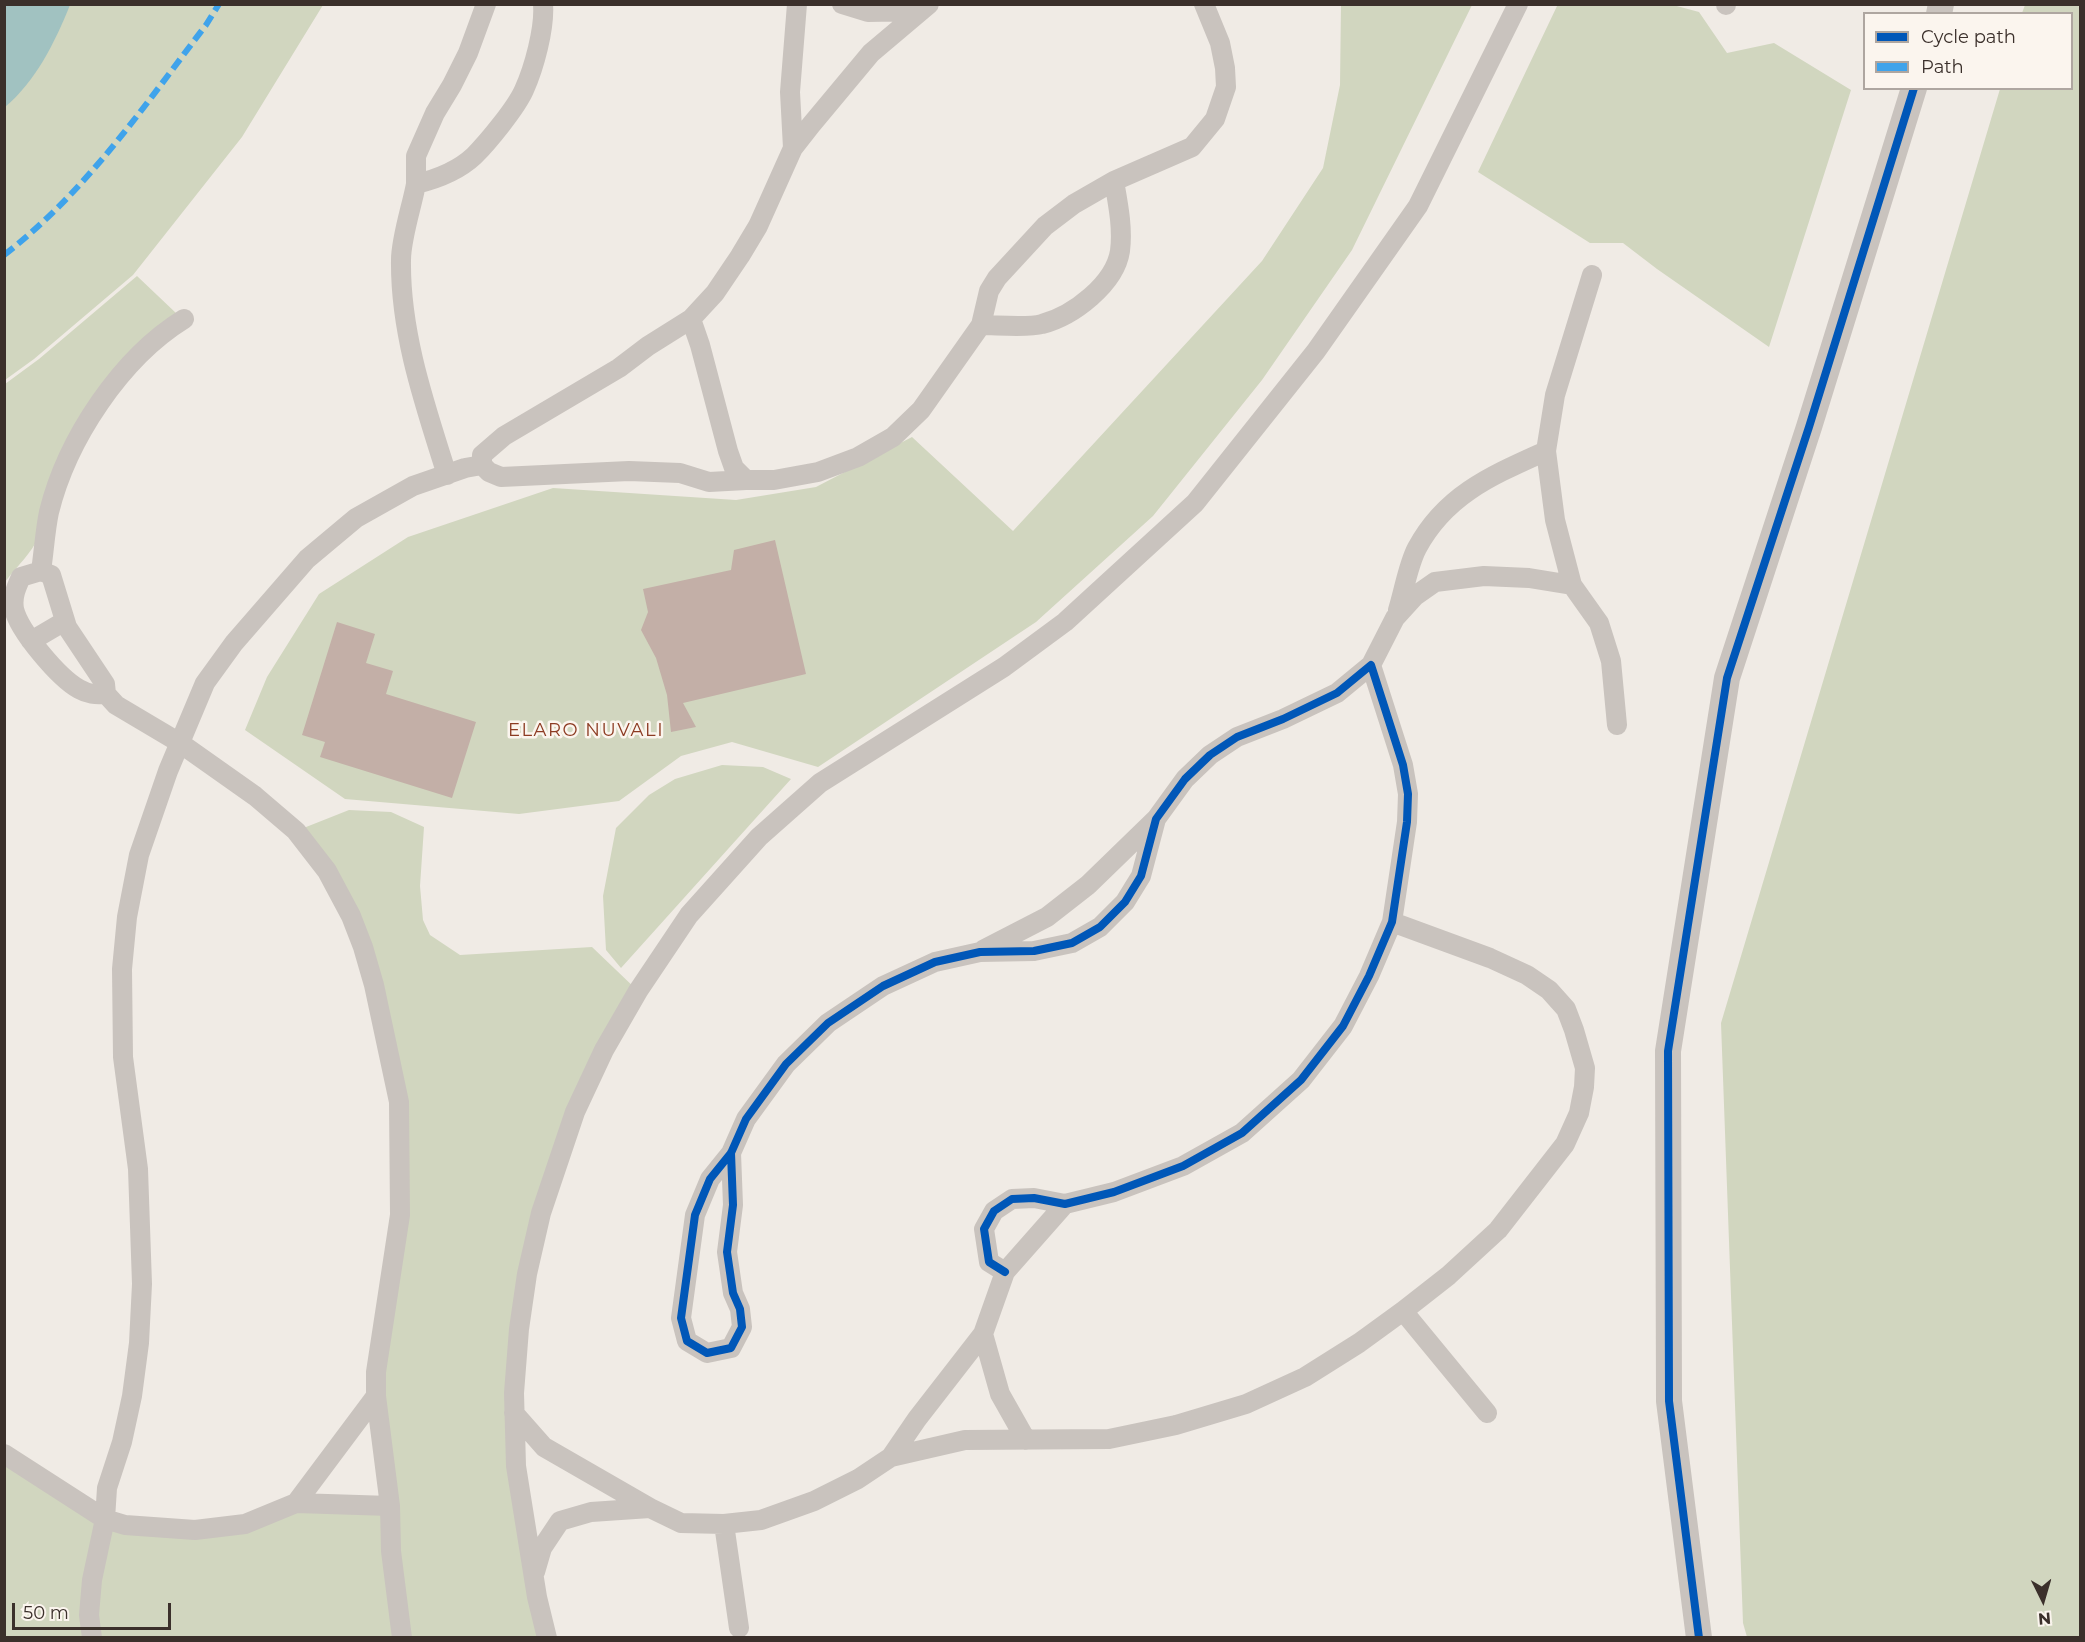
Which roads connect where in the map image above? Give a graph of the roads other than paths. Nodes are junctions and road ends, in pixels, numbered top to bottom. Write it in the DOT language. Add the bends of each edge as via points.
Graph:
graph roads {
  1 [pos="486,4"];
  2 [pos="543,4"];
  3 [pos="797,4"];
  4 [pos="842,4"];
  5 [pos="1204,4"];
  6 [pos="1518,4"];
  7 [pos="925,8"];
  8 [pos="1913,90"];
  9 [pos="793,148"];
  10 [pos="1114,181"];
  11 [pos="416,184"];
  12 [pos="1592,275"];
  13 [pos="184,319"];
  14 [pos="691,319"];
  15 [pos="981,325"];
  16 [pos="1546,451"];
  17 [pos="482,465"];
  18 [pos="447,475"];
  19 [pos="746,480"];
  20 [pos="41,571"];
  21 [pos="1572,585"];
  22 [pos="9,592"];
  23 [pos="1395,618"];
  24 [pos="65,621"];
  25 [pos="31,641"];
  26 [pos="1371,665"];
  27 [pos="106,694"];
  28 [pos="1617,725"];
  29 [pos="180,743"];
  30 [pos="1156,819"];
  31 [pos="1392,922"];
  32 [pos="980,952"];
  33 [pos="730,1153"];
  34 [pos="1065,1204"];
  35 [pos="1005,1272"];
  36 [pos="1403,1311"];
  37 [pos="983,1334"];
  38 [pos="376,1396"];
  39 [pos="514,1413"];
  40 [pos="1487,1413"];
  41 [pos="1026,1440"];
  42 [pos="4,1454"];
  43 [pos="891,1456"];
  44 [pos="296,1503"];
  45 [pos="390,1506"];
  46 [pos="650,1508"];
  47 [pos="105,1519"];
  48 [pos="724,1524"];
  49 [pos="533,1578"];
  50 [pos="739,1628"];
  51 [pos="92,1638"];
  52 [pos="402,1638"];
  53 [pos="548,1638"];
  54 [pos="1698,1638"];
  1 -- 11 [label="street" via="468,53 416,156"];
  2 -- 11 [label="street" via="542,32 524,90 501,124 473,157 439,178"];
  3 -- 9 [label="street" via="790,92"];
  4 -- 7 [label="street" via="868,12"];
  5 -- 10 [label="street" via="1220,43 1225,68 1226,87 1215,119 1192,147"];
  6 -- 39 [label="street" via="1418,206 1316,351 1195,503 1065,622 1004,667 820,783 759,837 689,915 638,991 575,1112 541,1213 527,1274"];
  7 -- 9 [label="street" via="872,53"];
  8 -- 54 [label="street" via="1727,678 1668,1051 1669,1401"];
  9 -- 14 [label="street" via="758,226 715,293"];
  10 -- 15 [label="street" via="1045,226 989,291"];
  10 -- 15 [label="street" via="1120,253 1095,295 1041,325"];
  11 -- 18 [label="street" via="401,258 404,305 416,374"];
  12 -- 16 [label="street" via="1555,395"];
  13 -- 20 [label="street" via="146,348 78,436 50,510"];
  14 -- 17 [label="street" via="612,373 504,436 482,455"];
  14 -- 19 [label="street" via="728,451 734,468"];
  15 -- 19 [label="street" via="921,410 893,437 858,457 818,472 774,480"];
  16 -- 21 [label="street" via="1555,520"];
  16 -- 23 [label="street" via="1495,474 1452,502 1416,550"];
  17 -- 18 [label="street"];
  17 -- 19 [label="street" via="501,477 629,471 680,473 709,482"];
  18 -- 29 [label="street" via="413,486 356,518 307,559 234,643 205,683"];
  20 -- 22 [label="street" via="21,577"];
  20 -- 24 [label="street" via="51,575"];
  21 -- 23 [label="street" via="1484,576 1436,582 1415,596"];
  21 -- 28 [label="street" via="1599,623 1611,661"];
  22 -- 25 [label="street" via="21,627"];
  23 -- 26 [label="street"];
  24 -- 25 [label="street"];
  24 -- 27 [label="street" via="105,684"];
  25 -- 27 [label="street" via="77,688 92,695"];
  26 -- 30 [label="street" via="1337,693 1237,737 1210,754 1185,779"];
  26 -- 31 [label="street" via="1403,765 1408,794"];
  27 -- 29 [label="street" via="116,705"];
  29 -- 38 [label="street" via="255,796 296,831 327,871 363,947 384,1024 399,1102 400,1215 376,1372"];
  29 -- 47 [label="street" via="139,855 127,917 122,969 123,1057 138,1169 142,1284 132,1396 107,1488"];
  30 -- 32 [label="street" via="1088,885 1047,917"];
  30 -- 32 [label="street" via="1141,876 1125,902 1100,927 1072,943 1034,951"];
  31 -- 34 [label="street" via="1343,1026 1300,1080 1242,1132 1183,1166 1114,1192"];
  31 -- 36 [label="street" via="1490,958 1549,990 1566,1009 1585,1068 1580,1113 1565,1144 1498,1230"];
  32 -- 33 [label="street" via="935,962 883,986 828,1023 786,1064 746,1119"];
  33 -- 33 [label="street" via="733,1205 728,1252 742,1327 731,1348 707,1353 687,1341 681,1318 682,1293 695,1215 710,1179"];
  34 -- 35 [label="street"];
  34 -- 35 [label="street" via="1034,1198 1012,1199 994,1211 984,1229 989,1262"];
  35 -- 37 [label="street"];
  36 -- 40 [label="street"];
  36 -- 41 [label="street" via="1305,1377 1246,1404 1176,1425 1108,1439"];
  37 -- 41 [label="street" via="1000,1394"];
  37 -- 43 [label="street"];
  38 -- 44 [label="street"];
  38 -- 45 [label="street"];
  39 -- 46 [label="street" via="544,1447"];
  39 -- 49 [label="street" via="516,1466"];
  41 -- 43 [label="street" via="965,1440"];
  42 -- 47 [label="street"];
  43 -- 48 [label="street" via="858,1479 814,1501 761,1520"];
  44 -- 45 [label="street"];
  44 -- 47 [label="street" via="245,1524 195,1530 134,1527"];
  45 -- 52 [label="street" via="391,1551"];
  46 -- 48 [label="street" via="681,1523"];
  46 -- 49 [label="street" via="591,1512 560,1521 542,1548"];
  47 -- 51 [label="street" via="88,1616"];
  48 -- 50 [label="street"];
  49 -- 53 [label="street"];
}
